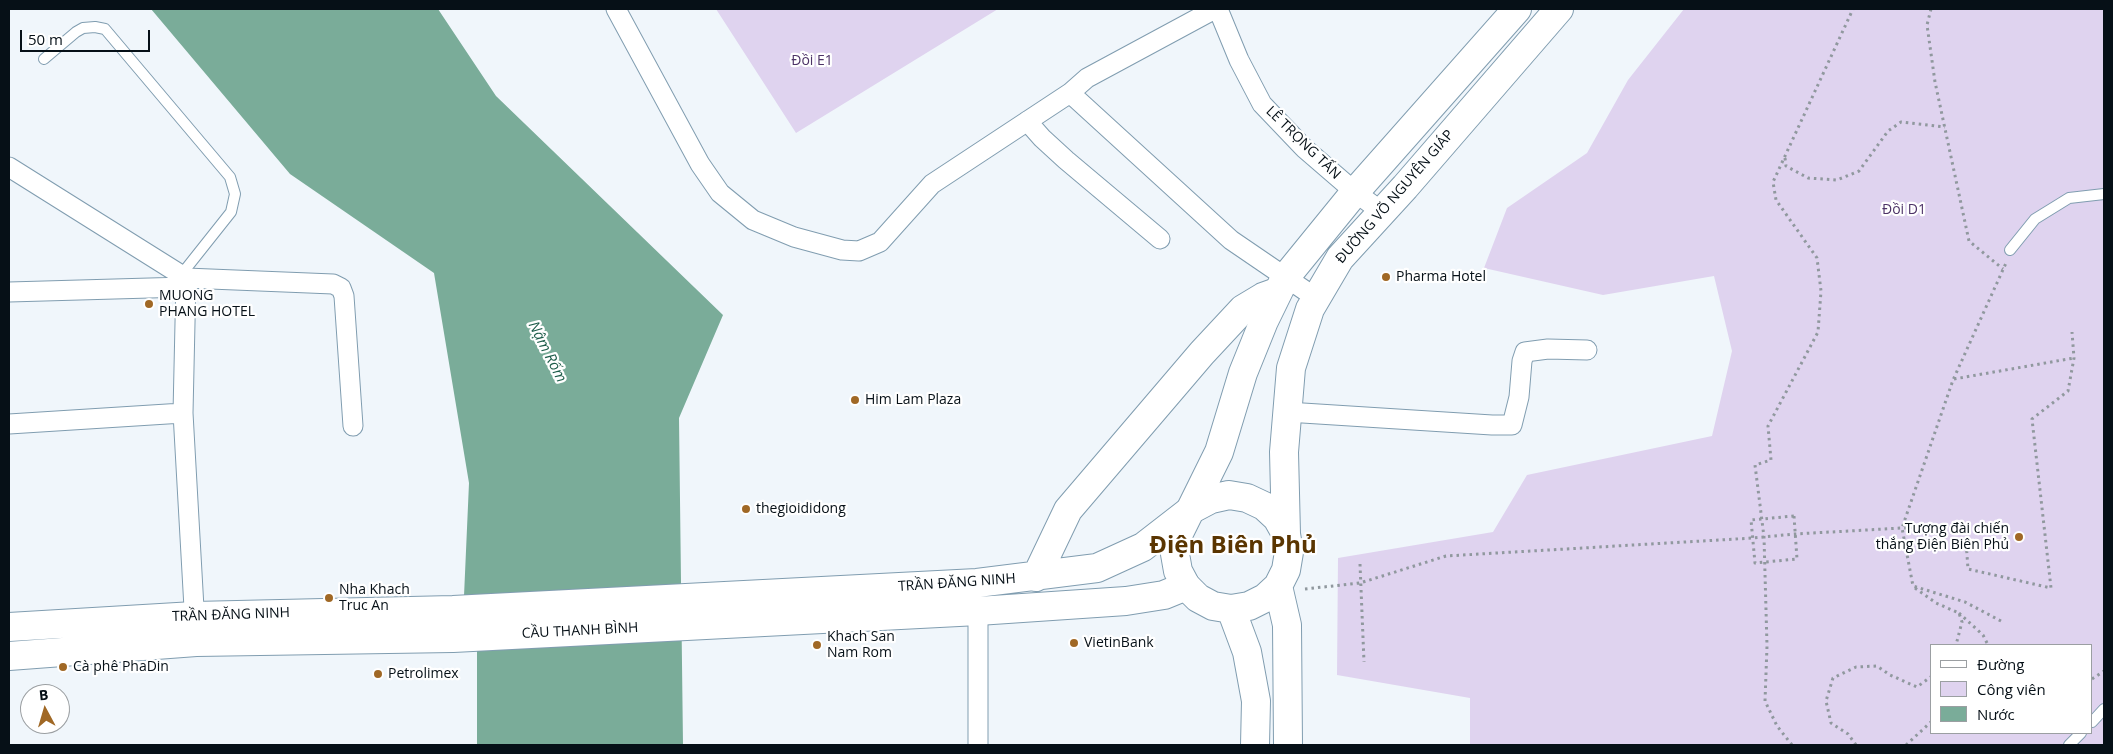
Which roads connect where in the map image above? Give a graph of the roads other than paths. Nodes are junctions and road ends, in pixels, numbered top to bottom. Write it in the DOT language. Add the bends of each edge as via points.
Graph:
graph roads {
  1 [pos="616,9"];
  2 [pos="1517,9"];
  3 [pos="1559,9"];
  4 [pos="1221,10"];
  5 [pos="44,59"];
  6 [pos="1070,92"];
  7 [pos="1027,121"];
  8 [pos="9,167"];
  9 [pos="1355,192"];
  10 [pos="2104,194"];
  11 [pos="1382,212"];
  12 [pos="1160,239"];
  13 [pos="2010,250"];
  14 [pos="184,280"];
  15 [pos="1281,285"];
  16 [pos="9,292"];
  17 [pos="1316,298"];
  18 [pos="1587,350"];
  19 [pos="1287,412"];
  20 [pos="183,413"];
  21 [pos="9,424"];
  22 [pos="353,426"];
  23 [pos="1192,509"];
  24 [pos="1286,534"];
  25 [pos="1036,576"];
  26 [pos="977,583"];
  27 [pos="1186,586"];
  28 [pos="1278,586"];
  29 [pos="703,597"];
  30 [pos="1231,609"];
  31 [pos="453,610"];
  32 [pos="978,611"];
  33 [pos="194,616"];
  34 [pos="706,625"];
  35 [pos="9,627"];
  36 [pos="453,638"];
  37 [pos="196,642"];
  38 [pos="9,656"];
  39 [pos="2104,709"];
  40 [pos="2093,721"];
  41 [pos="2080,734"];
  42 [pos="978,745"];
  43 [pos="1255,745"];
  44 [pos="1288,745"];
  45 [pos="2069,745"];
  1 -- 7 [label="street" via="700,164 720,193 753,220 794,237 842,250 859,251 880,242 932,184"];
  2 -- 9 [label="main road"];
  3 -- 11 [label="main road, ĐƯỜNG VÕ NGUYÊN GIÁP"];
  4 -- 6 [label="street" via="1087,78"];
  4 -- 9 [label="street, LÊ TRỌNG TẤN" via="1239,60 1262,104 1304,148"];
  5 -- 14 [label="lane" via="82,28 95,26 105,30 230,177 235,194 231,212"];
  6 -- 7 [label="street"];
  6 -- 15 [label="street"];
  7 -- 12 [label="street" via="1066,160"];
  8 -- 14 [label="street"];
  9 -- 11 [label="street, LÊ TRỌNG TẤN"];
  9 -- 15 [label="main road"];
  10 -- 13 [label="lane" via="2069,198 2035,219"];
  11 -- 17 [label="main road, ĐƯỜNG VÕ NGUYÊN GIÁP" via="1340,258"];
  14 -- 16 [label="street"];
  14 -- 20 [label="street"];
  14 -- 22 [label="street" via="334,284 341,288"];
  15 -- 17 [label="street"];
  15 -- 23 [label="main road" via="1243,373 1219,452"];
  15 -- 25 [label="main road" via="1244,309 1202,353 1068,510"];
  17 -- 19 [label="main road, ĐƯỜNG VÕ NGUYÊN GIÁP" via="1290,368"];
  18 -- 19 [label="street" via="1525,352 1512,425"];
  19 -- 24 [label="main road, ĐƯỜNG VÕ NGUYÊN GIÁP" via="1284,452"];
  20 -- 21 [label="street"];
  20 -- 33 [label="street"];
  23 -- 24 [label="main road" via="1211,499 1247,498 1264,506 1277,518"];
  23 -- 25 [label="main road, TRẦN ĐĂNG NINH" via="1143,547 1097,568"];
  23 -- 27 [label="main road" via="1177,537 1174,554"];
  24 -- 28 [label="main road" via="1289,552 1286,570"];
  25 -- 26 [label="main road, TRẦN ĐĂNG NINH"];
  26 -- 29 [label="main road, TRẦN ĐĂNG NINH"];
  26 -- 32 [label="main road"];
  27 -- 30 [label="main road" via="1213,606"];
  27 -- 32 [label="main road, TRẦN ĐĂNG NINH" via="1164,595 1126,601"];
  28 -- 30 [label="main road" via="1249,606"];
  28 -- 44 [label="main road" via="1287,625"];
  29 -- 31 [label="main road, CẦU THANH BÌNH"];
  30 -- 43 [label="main road" via="1248,652 1256,701"];
  31 -- 33 [label="main road, TRẦN ĐĂNG NINH"];
  32 -- 34 [label="main road, TRẦN ĐĂNG NINH"];
  32 -- 42 [label="street"];
  33 -- 35 [label="main road, TRẦN ĐĂNG NINH"];
  33 -- 37 [label="street"];
  34 -- 36 [label="main road, CẦU THANH BÌNH"];
  36 -- 37 [label="main road, TRẦN ĐĂNG NINH"];
  37 -- 38 [label="main road, TRẦN ĐĂNG NINH"];
  39 -- 40 [label="lane"];
  41 -- 45 [label="lane"];
}
